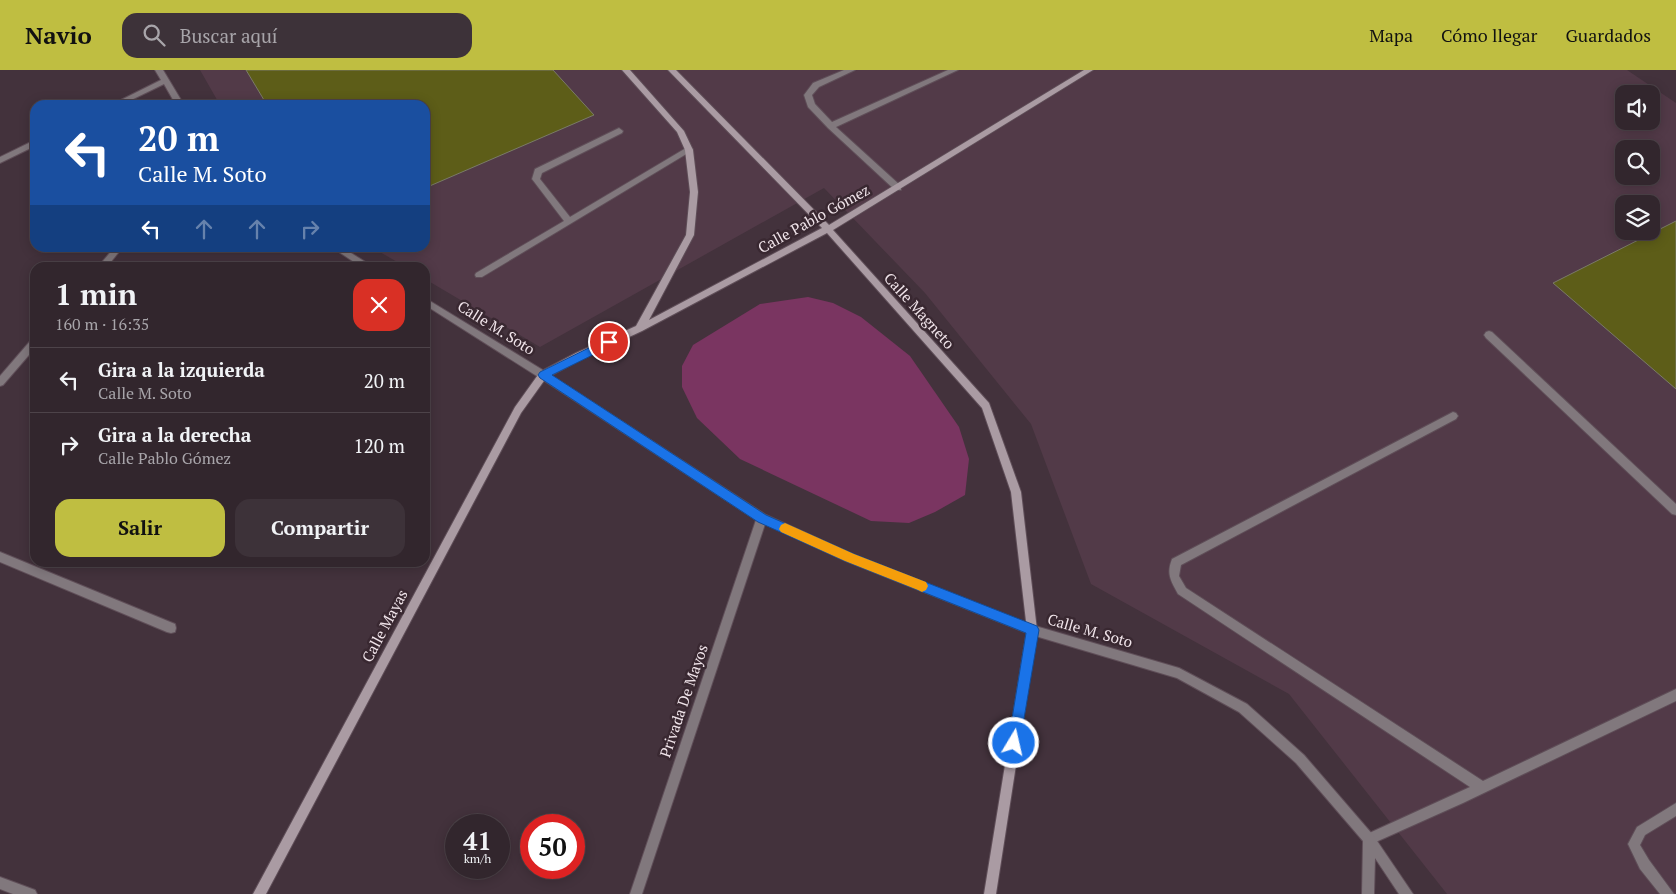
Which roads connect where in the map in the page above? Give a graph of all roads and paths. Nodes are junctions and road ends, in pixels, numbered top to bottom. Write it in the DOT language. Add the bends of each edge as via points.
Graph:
graph roads {
  1 [pos="159,70"];
  2 [pos="626,70"];
  3 [pos="672,70"];
  4 [pos="851,70"];
  5 [pos="954,70"];
  6 [pos="1089,70"];
  7 [pos="166,81"];
  8 [pos="126,100"];
  9 [pos="177,100"];
  10 [pos="831,126"];
  11 [pos="619,131"];
  12 [pos="30,145"];
  13 [pos="689,150"];
  14 [pos="0,160"];
  15 [pos="898,188"];
  16 [pos="569,221"];
  17 [pos="828,229"];
  18 [pos="114,252"];
  19 [pos="344,252"];
  20 [pos="105,262"];
  21 [pos="359,262"];
  22 [pos="479,274"];
  23 [pos="430,304"];
  24 [pos="639,329"];
  25 [pos="1489,335"];
  26 [pos="30,348"];
  27 [pos="543,375"];
  28 [pos="0,382"];
  29 [pos="1453,416"];
  30 [pos="1676,511"];
  31 [pos="762,518"];
  32 [pos="0,557"];
  33 [pos="171,628"];
  34 [pos="1032,630"];
  35 [pos="1676,695"];
  36 [pos="1482,788"];
  37 [pos="1676,809"];
  38 [pos="1368,839"];
  39 [pos="0,882"];
  40 [pos="30,894"];
  41 [pos="259,894"];
  42 [pos="636,894"];
  43 [pos="990,894"];
  44 [pos="1368,894"];
  45 [pos="1407,894"];
  46 [pos="1668,894"];
  1 -- 7 [label="street"];
  2 -- 13 [label="main road" via="680,131"];
  3 -- 17 [label="main road, Calle Magneto"];
  4 -- 10 [label="street" via="821,82 808,94 811,105"];
  5 -- 10 [label="street"];
  6 -- 15 [label="main road, Calle Pablo Gómez"];
  7 -- 8 [label="street"];
  7 -- 9 [label="street"];
  10 -- 15 [label="street"];
  11 -- 16 [label="street" via="536,174"];
  12 -- 14 [label="street"];
  13 -- 16 [label="street"];
  13 -- 24 [label="main road" via="694,192 690,235"];
  15 -- 17 [label="main road, Calle Pablo Gómez"];
  16 -- 22 [label="street"];
  17 -- 24 [label="main road, Calle Pablo Gómez"];
  17 -- 34 [label="main road, Calle Magneto" via="986,406 1016,492"];
  18 -- 20 [label="street"];
  19 -- 21 [label="street"];
  23 -- 27 [label="street, Calle M. Soto"];
  24 -- 27 [label="main road, Calle Pablo Gómez"];
  25 -- 30 [label="street"];
  26 -- 28 [label="street"];
  27 -- 31 [label="street, Calle M. Soto"];
  27 -- 41 [label="main road, Calle Mayas" via="518,410"];
  29 -- 36 [label="street" via="1176,562 1174,576 1182,591"];
  31 -- 34 [label="street, Calle M. Soto" via="850,558"];
  31 -- 42 [label="street, Privada De Mayos"];
  32 -- 33 [label="street"];
  34 -- 38 [label="street, Calle M. Soto" via="1179,673 1243,708 1300,759"];
  34 -- 43 [label="main road, Calle Magneto"];
  35 -- 36 [label="street"];
  36 -- 38 [label="street"];
  37 -- 46 [label="street" via="1641,830 1634,844 1643,863"];
  38 -- 44 [label="street"];
  38 -- 45 [label="street, Calle M. Soto"];
  39 -- 40 [label="street"];
}
